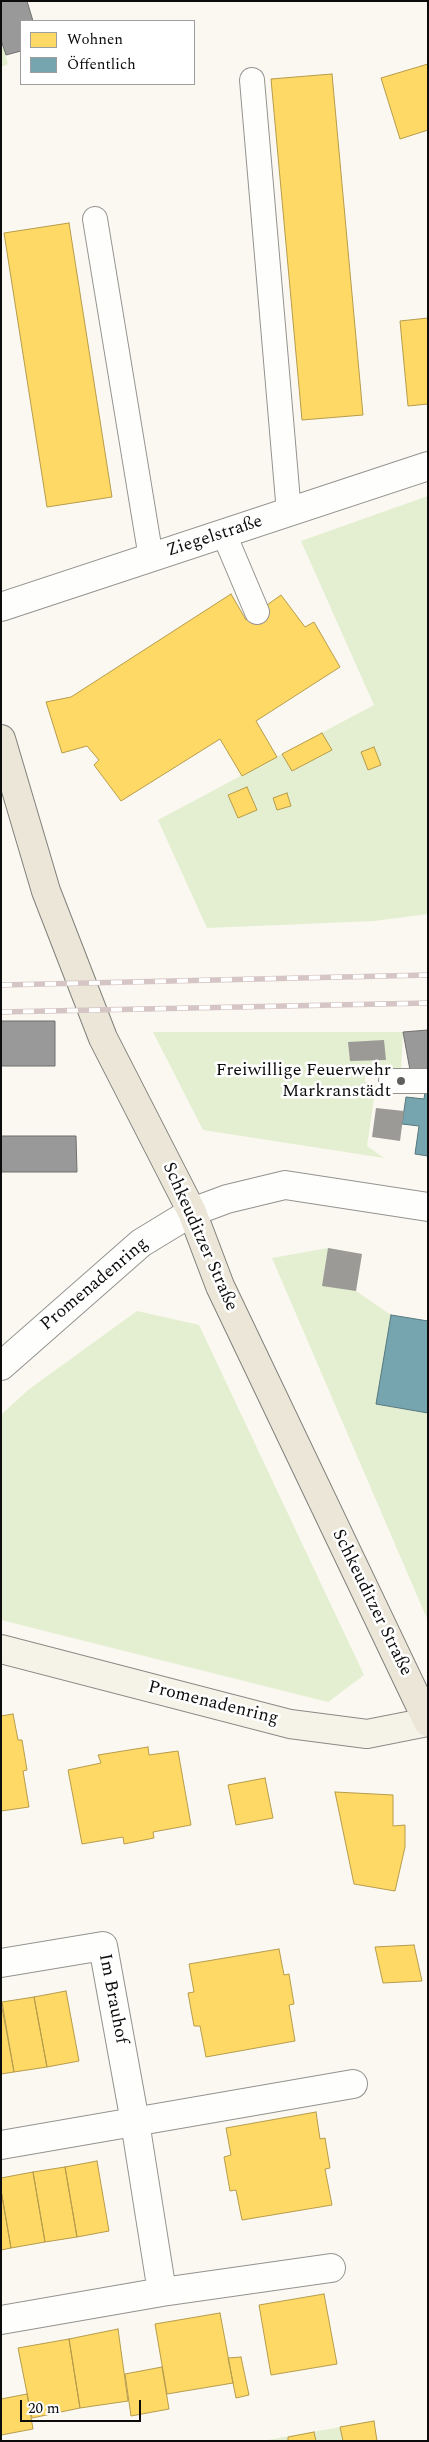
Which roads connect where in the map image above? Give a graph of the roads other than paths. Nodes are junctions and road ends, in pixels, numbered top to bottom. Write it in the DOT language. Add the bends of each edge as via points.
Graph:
graph roads {
  1 [pos="252,80"];
  2 [pos="95,219"];
  3 [pos="428,466"];
  4 [pos="290,513"];
  5 [pos="224,534"];
  6 [pos="151,558"];
  7 [pos="1,607"];
  8 [pos="257,612"];
  9 [pos="1,739"];
  10 [pos="391,1081"];
  11 [pos="428,1081"];
  12 [pos="428,1207"];
  13 [pos="192,1212"];
  14 [pos="1,1366"];
  15 [pos="1,1650"];
  16 [pos="428,1722"];
  17 [pos="1,1963"];
  18 [pos="353,2084"];
  19 [pos="136,2122"];
  20 [pos="1,2145"];
  21 [pos="331,2268"];
  22 [pos="162,2292"];
  23 [pos="1,2320"];
  1 -- 4 [label="lane"];
  2 -- 6 [label="lane"];
  3 -- 4 [label="street, Ziegelstraße"];
  4 -- 5 [label="street, Ziegelstraße"];
  5 -- 6 [label="street, Ziegelstraße"];
  5 -- 8 [label="lane"];
  6 -- 7 [label="street, Ziegelstraße"];
  9 -- 13 [label="main road, Schkeuditzer Straße" via="46,891 103,1038"];
  10 -- 11 [label="lane"];
  12 -- 13 [label="street, Promenadenring" via="285,1185 227,1199"];
  13 -- 14 [label="street, Promenadenring" via="141,1243"];
  13 -- 16 [label="main road, Schkeuditzer Straße" via="220,1286"];
  15 -- 16 [label="main road, Promenadenring" via="290,1724 367,1734"];
  17 -- 19 [label="street, Im Brauhof" via="103,1946"];
  18 -- 19 [label="street"];
  19 -- 20 [label="street"];
  19 -- 22 [label="street, Im Brauhof"];
  21 -- 22 [label="street"];
  22 -- 23 [label="street"];
}
